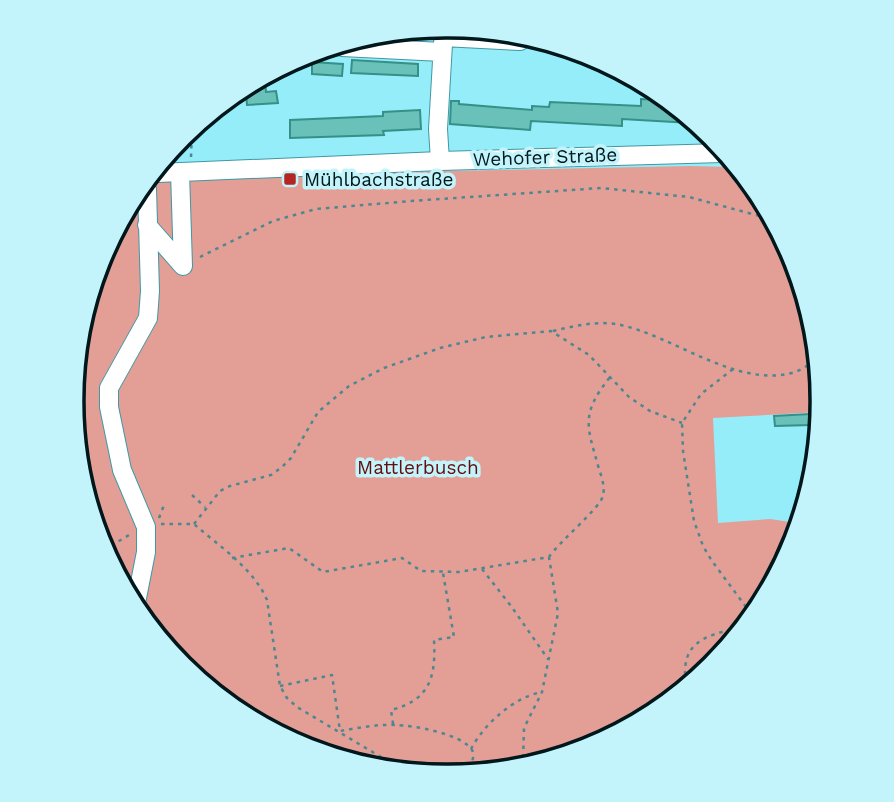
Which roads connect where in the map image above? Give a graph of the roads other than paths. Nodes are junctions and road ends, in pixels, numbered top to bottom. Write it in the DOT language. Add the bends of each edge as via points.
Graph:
graph roads {
  1 [pos="439,38"];
  2 [pos="443,38"];
  3 [pos="445,38"];
  4 [pos="472,39"];
  5 [pos="404,41"];
  6 [pos="711,153"];
  7 [pos="440,161"];
  8 [pos="186,171"];
  9 [pos="165,172"];
  10 [pos="146,200"];
  11 [pos="147,225"];
  12 [pos="138,590"];
  1 -- 5 [label="street"];
  2 -- 7 [label="street"];
  3 -- 4 [label="street"];
  6 -- 7 [label="street, Wehofer Straße"];
  7 -- 8 [label="street, Wehofer Straße"];
  8 -- 9 [label="street, Wehofer Straße"];
  8 -- 11 [label="street" via="183,266"];
  10 -- 11 [label="street"];
  11 -- 12 [label="street" via="148,318 109,388 122,470 146,527"];
}
